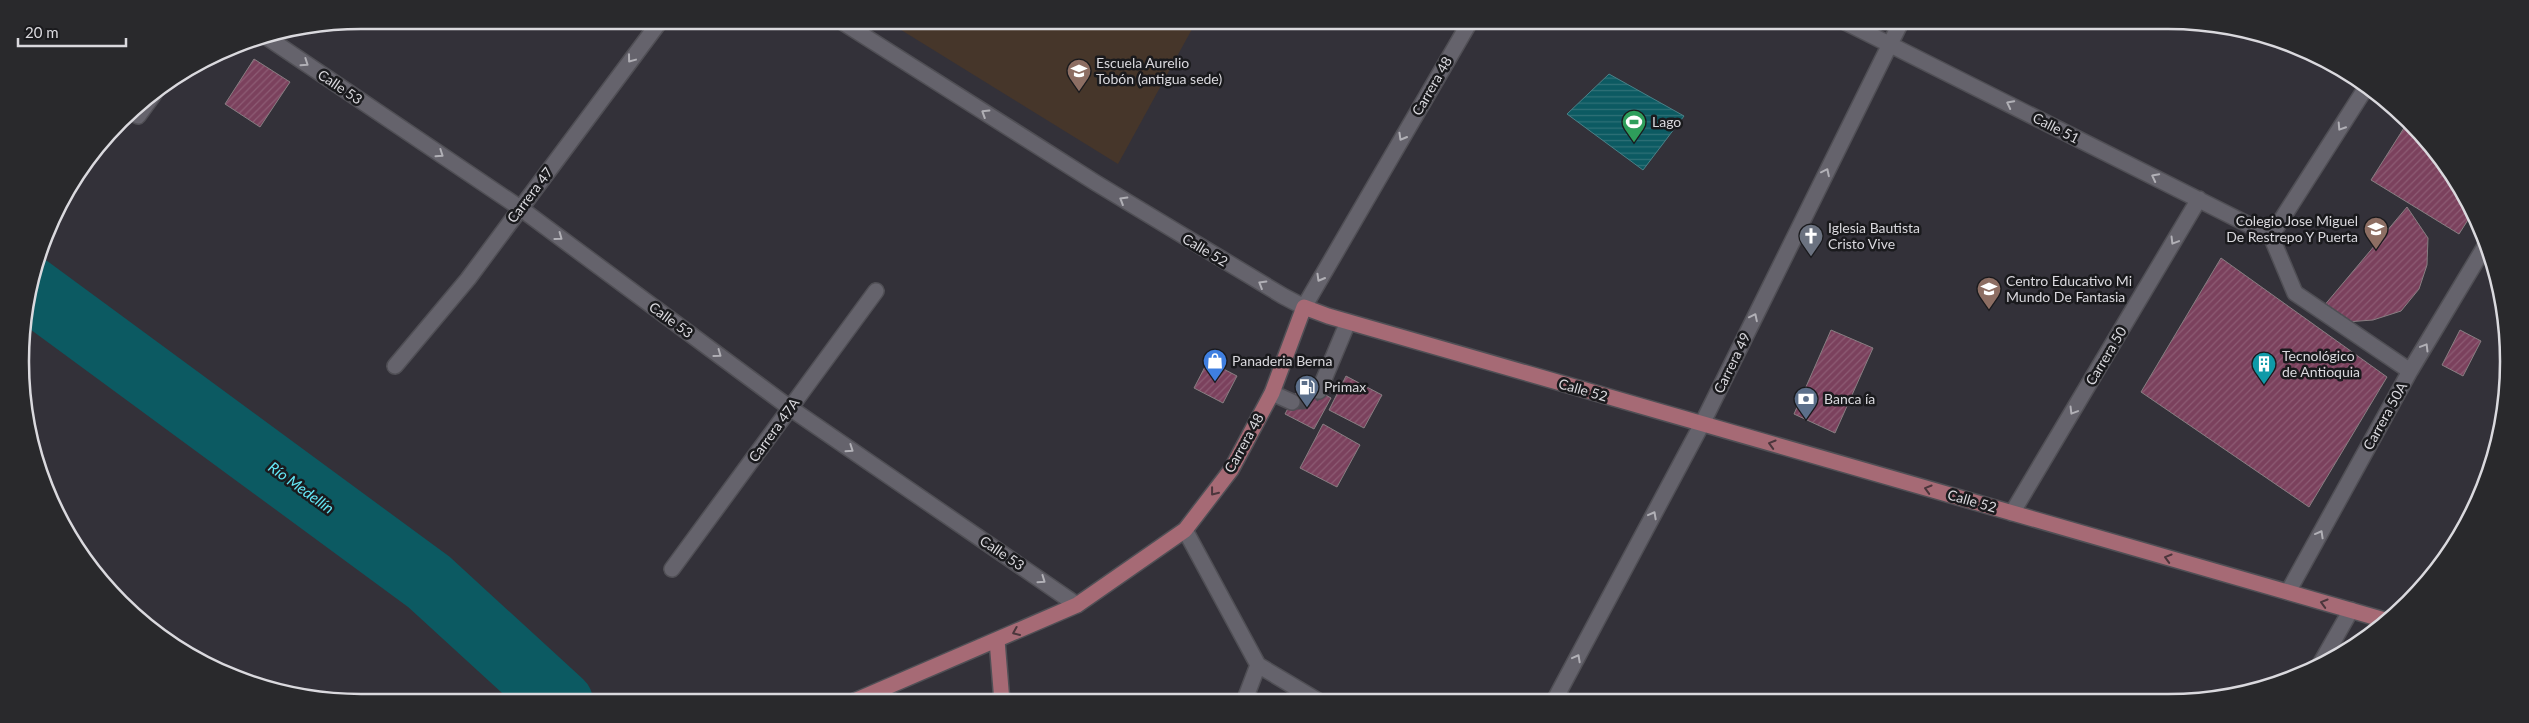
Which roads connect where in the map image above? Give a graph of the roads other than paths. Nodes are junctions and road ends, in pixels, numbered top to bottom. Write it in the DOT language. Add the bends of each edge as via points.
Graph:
graph roads {
  1 [pos="654,29"];
  2 [pos="853,29"];
  3 [pos="1466,29"];
  4 [pos="1859,29"];
  5 [pos="1897,29"];
  6 [pos="272,41"];
  7 [pos="1889,44"];
  8 [pos="2363,93"];
  9 [pos="141,112"];
  10 [pos="138,116"];
  11 [pos="2199,199"];
  12 [pos="520,208"];
  13 [pos="2271,236"];
  14 [pos="2482,252"];
  15 [pos="876,291"];
  16 [pos="1304,307"];
  17 [pos="1348,322"];
  18 [pos="395,366"];
  19 [pos="2410,371"];
  20 [pos="1319,391"];
  21 [pos="1272,393"];
  22 [pos="1292,402"];
  23 [pos="790,408"];
  24 [pos="1702,424"];
  25 [pos="2012,513"];
  26 [pos="1185,530"];
  27 [pos="672,569"];
  28 [pos="2288,592"];
  29 [pos="1077,605"];
  30 [pos="2351,610"];
  31 [pos="2379,618"];
  32 [pos="997,640"];
  33 [pos="2326,654"];
  34 [pos="1258,665"];
  35 [pos="884,694"];
  36 [pos="1001,694"];
  37 [pos="1247,694"];
  38 [pos="1307,694"];
  39 [pos="1558,694"];
  1 -- 12 [label="street, Carrera 47, one-way"];
  16 -- 2 [label="street, Calle 52, one-way" via="1096,184"];
  3 -- 16 [label="street, Carrera 48, one-way"];
  4 -- 7 [label="street, Calle 51"];
  5 -- 7 [label="street, Carrera 49"];
  6 -- 12 [label="street, Calle 53, one-way"];
  11 -- 7 [label="street, Calle 51, one-way"];
  24 -- 7 [label="street, Carrera 49, one-way"];
  8 -- 13 [label="street, one-way"];
  9 -- 10 [label="street"];
  11 -- 13 [label="street, Calle 51"];
  11 -- 25 [label="street, Carrera 50, one-way"];
  12 -- 18 [label="street, Carrera 47" via="468,279"];
  12 -- 23 [label="street, Calle 53, one-way"];
  13 -- 19 [label="street" via="2295,294"];
  19 -- 14 [label="street, Carrera 50A, one-way"];
  15 -- 23 [label="street, Carrera 47A"];
  16 -- 17 [label="main road, Calle 52"];
  16 -- 21 [label="main road, Carrera 48"];
  17 -- 20 [label="street"];
  17 -- 24 [label="main road, Calle 52"];
  28 -- 19 [label="street, Carrera 50A, one-way"];
  21 -- 22 [label="street"];
  21 -- 26 [label="main road, Carrera 48, one-way" via="1231,470"];
  23 -- 27 [label="street, Carrera 47A"];
  23 -- 29 [label="street, Calle 53, one-way"];
  25 -- 24 [label="main road, Calle 52, one-way"];
  39 -- 24 [label="street, Carrera 49, one-way"];
  28 -- 25 [label="main road, Calle 52, one-way"];
  26 -- 29 [label="main road, Carrera 48"];
  26 -- 34 [label="street"];
  30 -- 28 [label="main road, Calle 52, one-way"];
  29 -- 32 [label="main road, Carrera 48, one-way"];
  30 -- 31 [label="main road, Calle 52"];
  30 -- 33 [label="street"];
  32 -- 35 [label="main road, Carrera 48"];
  32 -- 36 [label="main road"];
  34 -- 37 [label="street"];
  34 -- 38 [label="street"];
}
